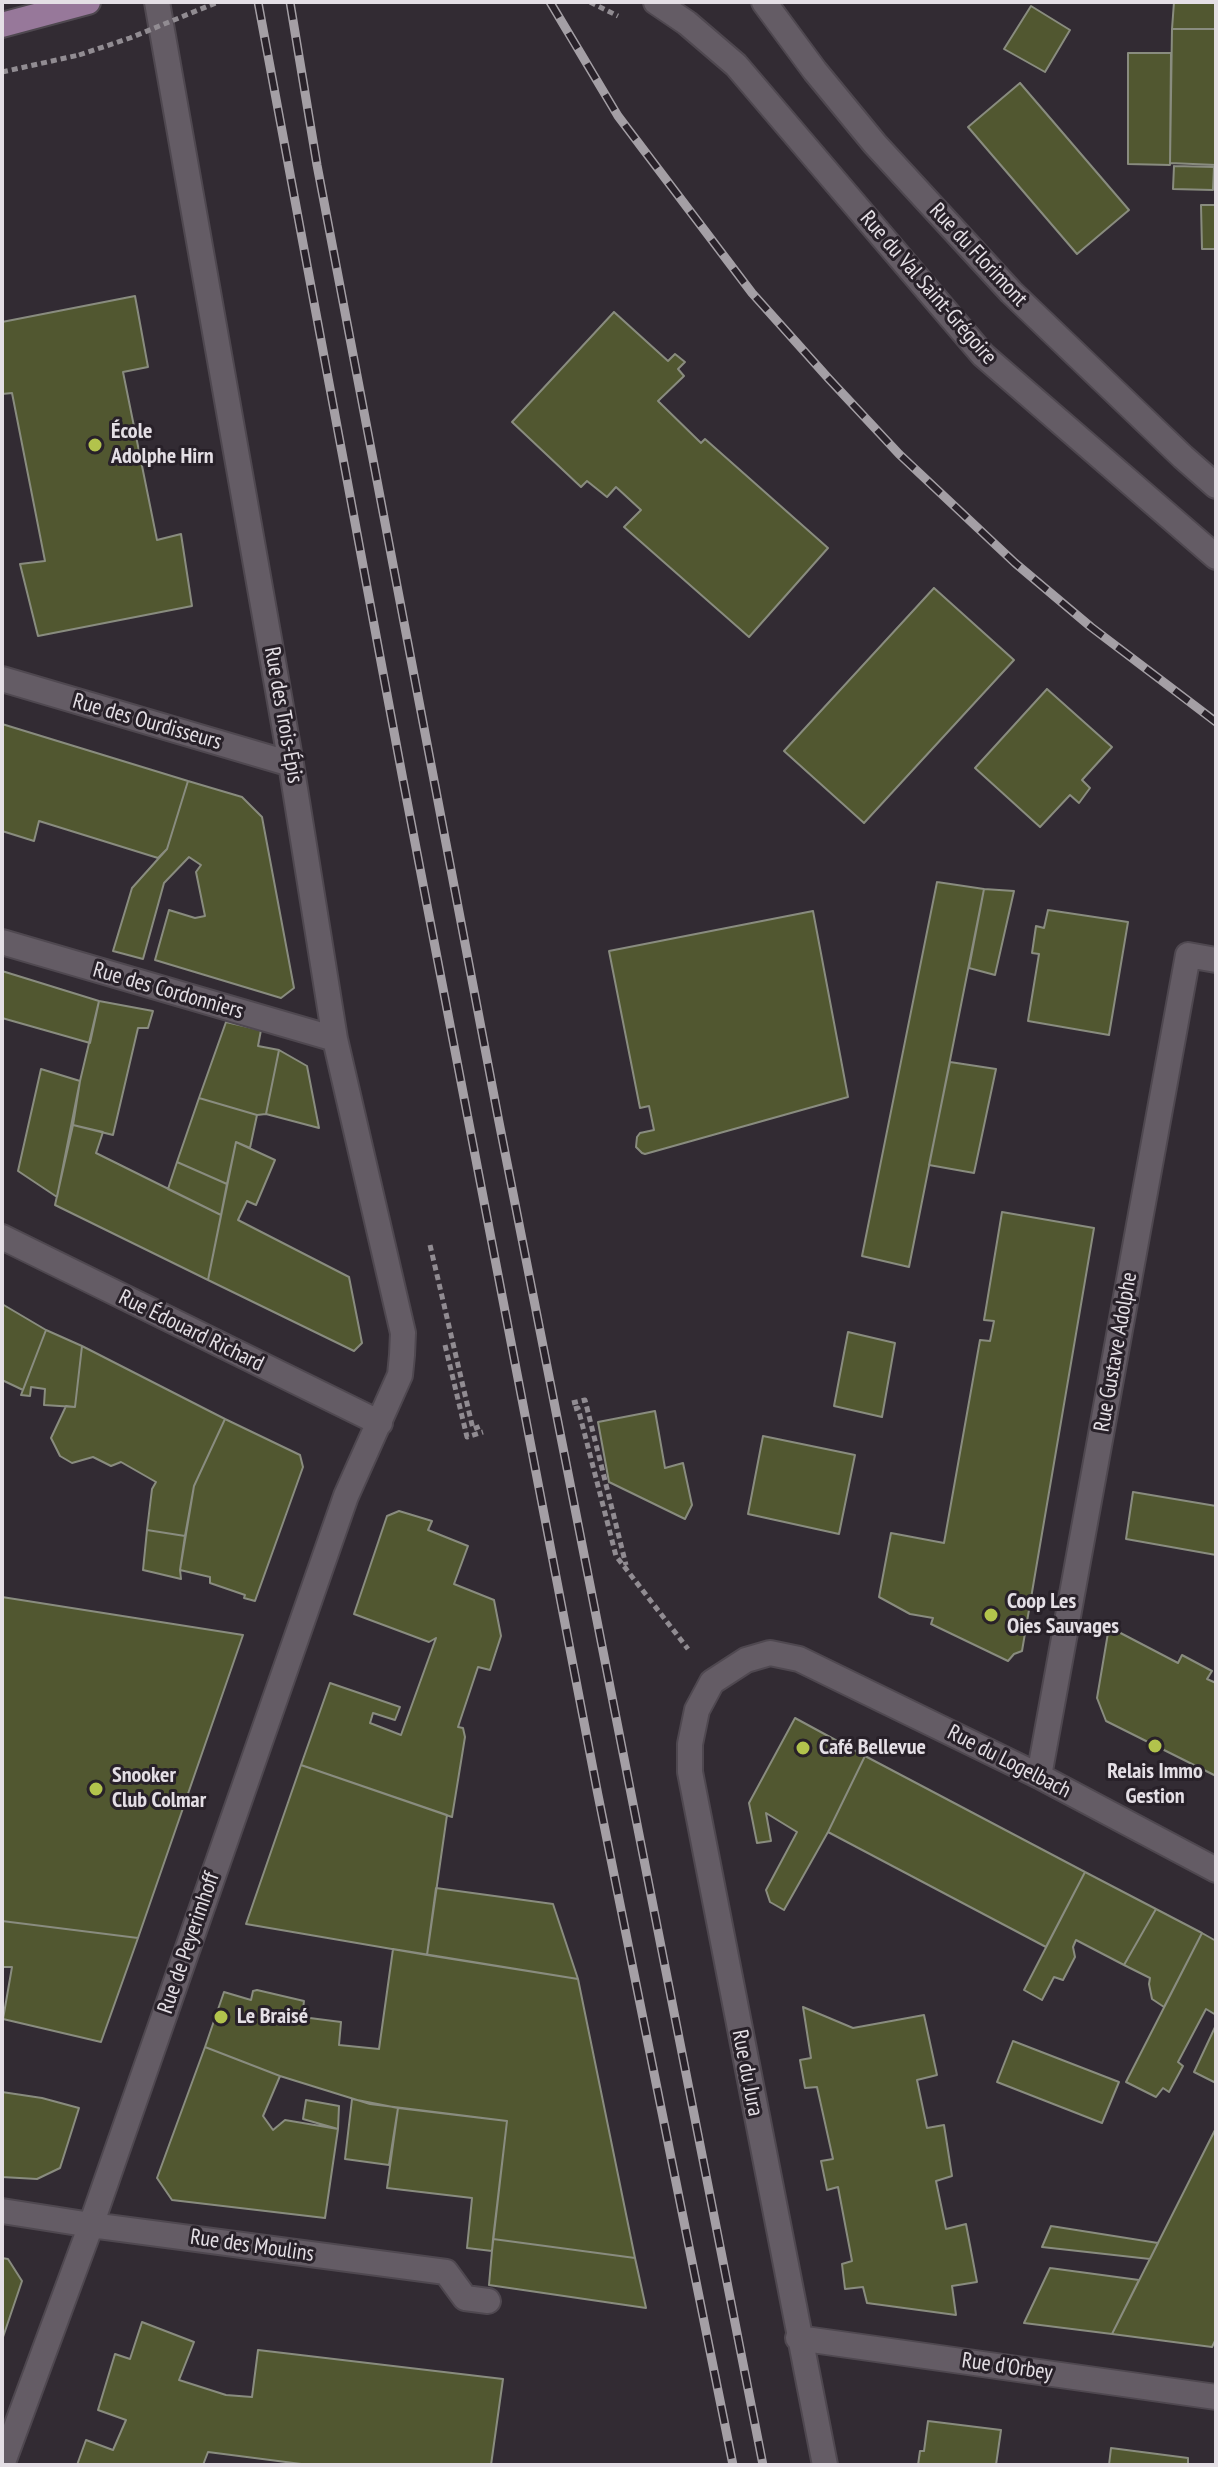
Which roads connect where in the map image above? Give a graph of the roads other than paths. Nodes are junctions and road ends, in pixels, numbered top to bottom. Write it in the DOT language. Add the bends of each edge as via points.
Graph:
graph roads {
  1 [pos="88,2"];
  2 [pos="157,2"];
  3 [pos="656,2"];
  4 [pos="764,2"];
  5 [pos="2,25"];
  6 [pos="1216,486"];
  7 [pos="1216,557"];
  8 [pos="2,679"];
  9 [pos="291,764"];
  10 [pos="2,942"];
  11 [pos="1216,960"];
  12 [pos="335,1039"];
  13 [pos="2,1237"];
  14 [pos="380,1423"];
  15 [pos="712,1682"];
  16 [pos="1039,1776"];
  17 [pos="1216,1870"];
  18 [pos="2,2211"];
  19 [pos="91,2225"];
  20 [pos="488,2301"];
  21 [pos="798,2338"];
  22 [pos="1216,2397"];
  23 [pos="2,2465"];
  24 [pos="825,2465"];
  1 -- 5 [label="main road"];
  2 -- 9 [label="street, Rue des Trois-Épis"];
  3 -- 7 [label="street, Rue du Val Saint-Grégoire" via="736,65 983,355"];
  4 -- 6 [label="street, Rue du Florimont" via="875,144 1011,292"];
  8 -- 9 [label="street, Rue des Ourdisseurs"];
  9 -- 12 [label="street, Rue des Trois-Épis"];
  10 -- 12 [label="street, Rue des Cordonniers"];
  11 -- 16 [label="street, Rue Gustave Adolphe" via="1188,955"];
  12 -- 14 [label="street, Rue des Trois-Épis" via="403,1333 400,1375"];
  13 -- 14 [label="street, Rue Édouard Richard"];
  14 -- 19 [label="street, Rue de Peyerimhoff" via="346,1496"];
  15 -- 16 [label="street, Rue du Logelbach" via="746,1660 770,1653 799,1659"];
  15 -- 21 [label="street, Rue du Jura" via="697,1710 690,1772"];
  16 -- 17 [label="street, Rue du Logelbach"];
  18 -- 19 [label="street, Rue des Moulins"];
  19 -- 20 [label="street, Rue des Moulins" via="446,2272 465,2298"];
  19 -- 23 [label="street, Rue de Peyerimhoff"];
  21 -- 22 [label="street, Rue d'Orbey"];
  21 -- 24 [label="street, Rue du Jura"];
}
